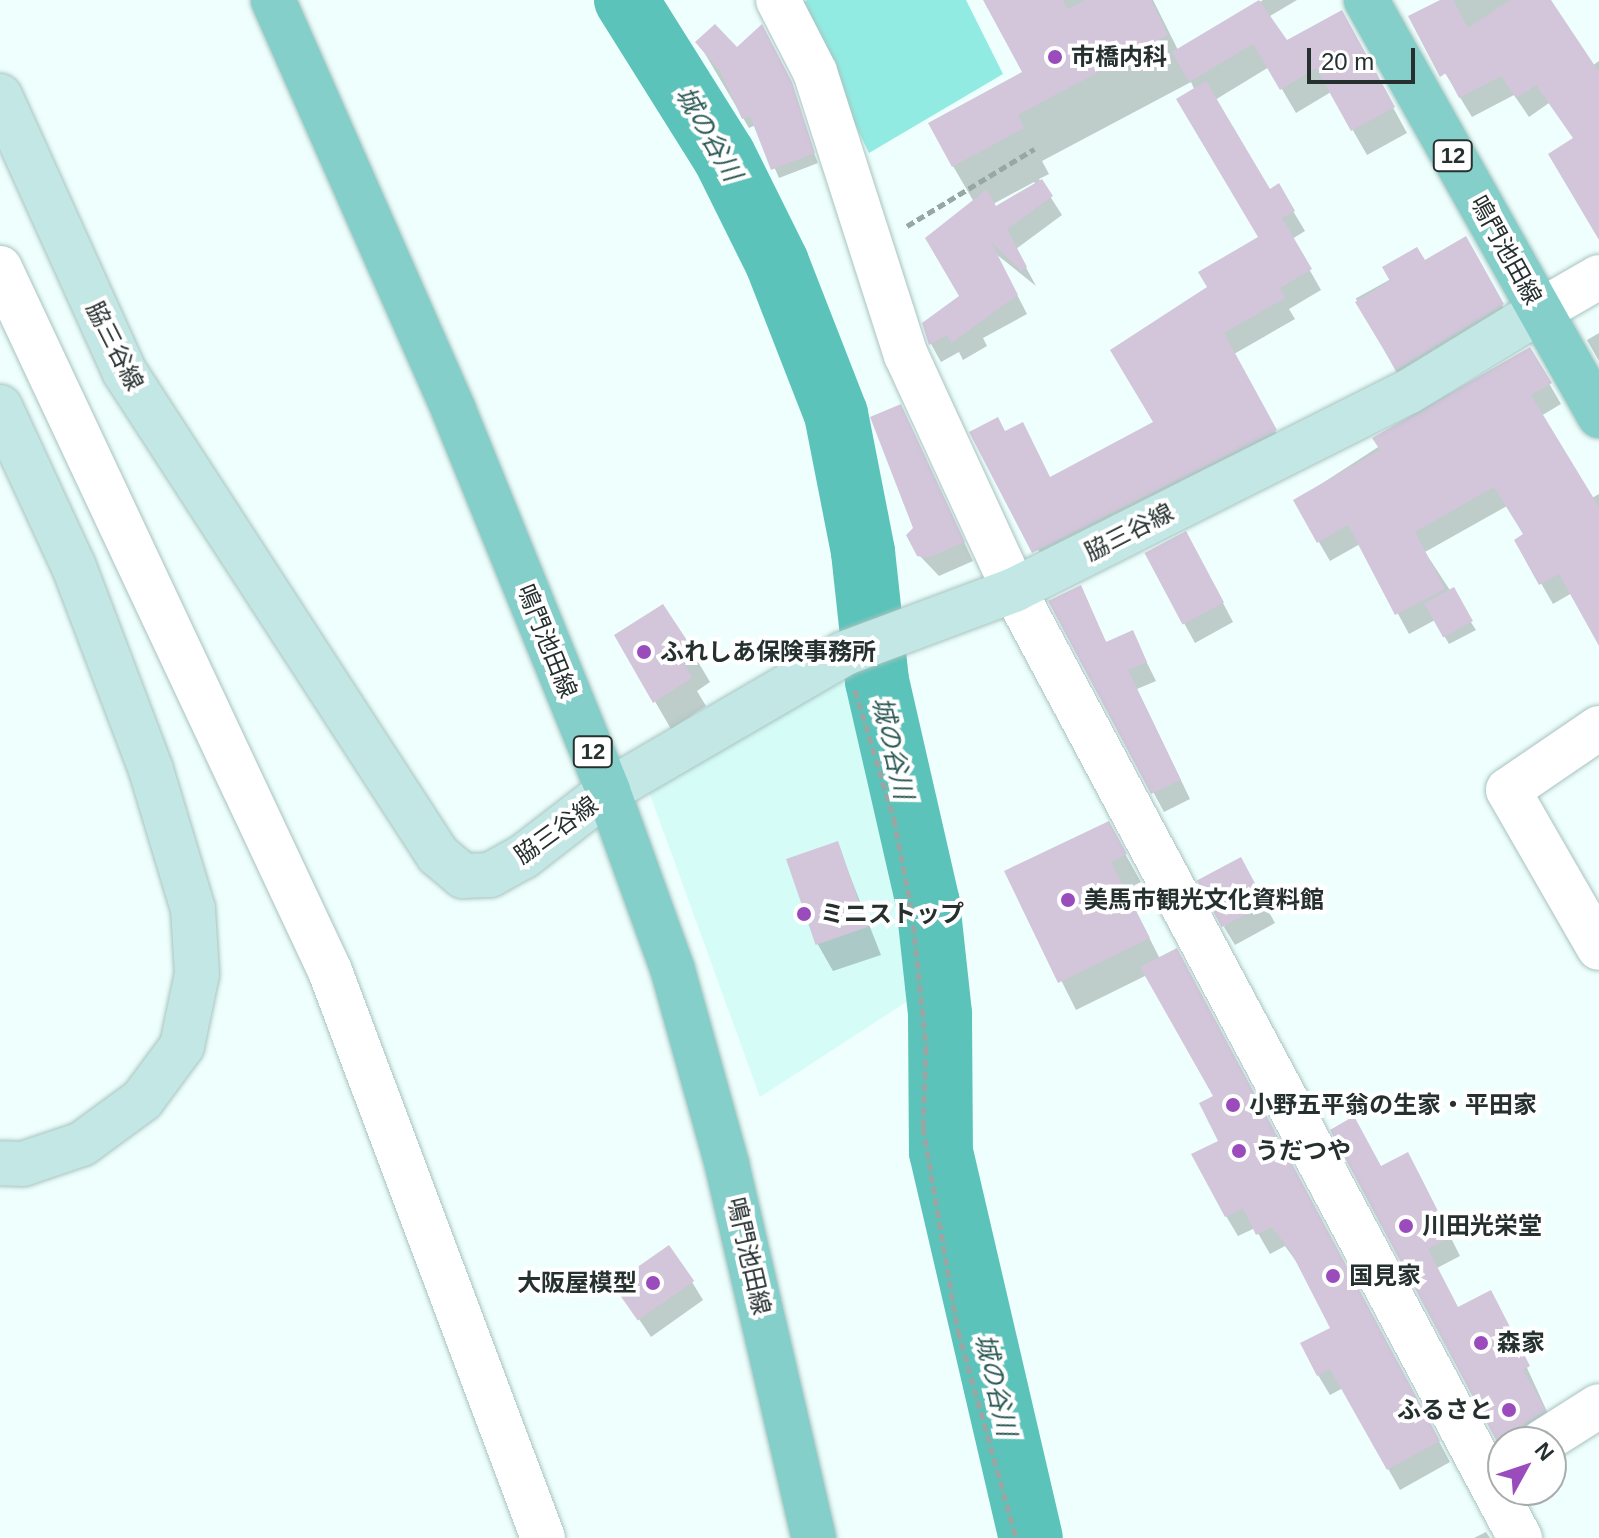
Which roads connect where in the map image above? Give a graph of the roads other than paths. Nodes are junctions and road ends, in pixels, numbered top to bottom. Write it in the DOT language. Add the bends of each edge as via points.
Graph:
graph roads {
  1 [pos="273,0"];
  2 [pos="778,0"];
  3 [pos="1366,0"];
  4 [pos="0,96"];
  5 [pos="0,268"];
  6 [pos="1599,277"];
  7 [pos="1540,311"];
  8 [pos="0,407"];
  9 [pos="1599,416"];
  10 [pos="1014,590"];
  11 [pos="1599,728"];
  12 [pos="608,791"];
  13 [pos="1599,948"];
  14 [pos="0,1163"];
  15 [pos="1599,1406"];
  16 [pos="1567,1426"];
  17 [pos="1487,1452"];
  18 [pos="1509,1506"];
  19 [pos="543,1538"];
  20 [pos="814,1538"];
  21 [pos="1520,1538"];
  1 -- 12 [label="main road, 鳴門池田線 / 12" via="454,411"];
  2 -- 10 [label="street" via="815,72 906,355"];
  3 -- 7 [label="main road, 鳴門池田線 / 12"];
  4 -- 12 [label="main road, 脇三谷線" via="124,371 438,855 463,876 490,875"];
  5 -- 19 [label="street" via="330,971"];
  6 -- 7 [label="street"];
  7 -- 9 [label="main road, 鳴門池田線 / 12"];
  7 -- 10 [label="main road, 脇三谷線" via="1408,392"];
  8 -- 14 [label="main road" via="74,567 151,770 193,909 197,974 182,1046 142,1100 82,1144 23,1164"];
  10 -- 12 [label="main road, 脇三谷線" via="843,654"];
  10 -- 17 [label="street"];
  11 -- 13 [label="street" via="1508,790"];
  12 -- 20 [label="main road, 鳴門池田線 / 12" via="673,971 727,1165"];
  15 -- 16 [label="street"];
  18 -- 21 [label="street"];
}
